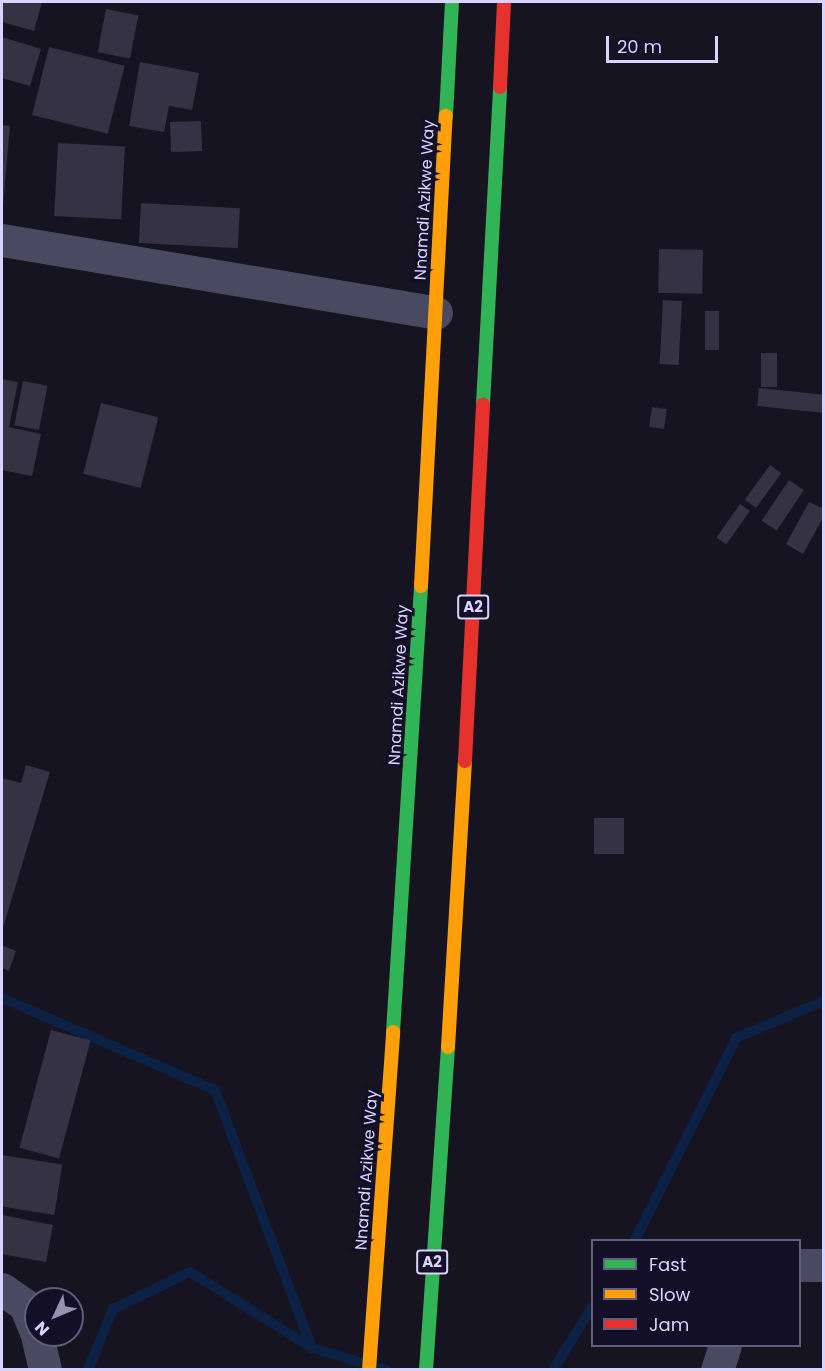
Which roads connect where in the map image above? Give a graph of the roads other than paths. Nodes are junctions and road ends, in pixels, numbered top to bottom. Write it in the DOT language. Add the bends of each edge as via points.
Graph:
graph roads {
  1 [pos="452,2"];
  2 [pos="504,2"];
  3 [pos="2,240"];
  4 [pos="436,313"];
  5 [pos="801,1264"];
  6 [pos="824,1265"];
  7 [pos="2,1289"];
  8 [pos="24,1304"];
  9 [pos="39,1347"];
  10 [pos="725,1347"];
  11 [pos="45,1370"];
  12 [pos="369,1370"];
  13 [pos="426,1370"];
  14 [pos="717,1370"];
  1 -- 4 [label="highway, Nnamdi Azikwe Way"];
  2 -- 13 [label="highway, A2" via="456,932"];
  3 -- 4 [label="street"];
  4 -- 12 [label="highway, Nnamdi Azikwe Way" via="409,804"];
  5 -- 6 [label="street"];
  7 -- 8 [label="street"];
  9 -- 11 [label="street"];
  10 -- 14 [label="street"];
}
